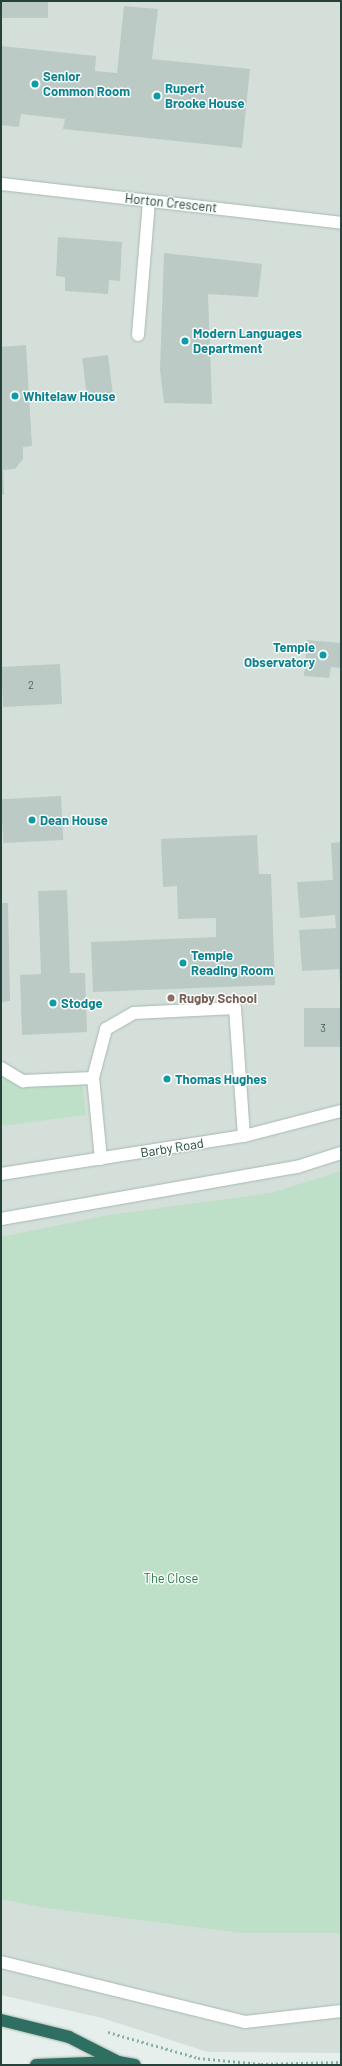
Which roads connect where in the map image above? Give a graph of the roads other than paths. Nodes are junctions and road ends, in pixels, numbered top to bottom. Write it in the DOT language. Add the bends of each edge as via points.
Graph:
graph roads {
  1 [pos="1,184"];
  2 [pos="149,201"];
  3 [pos="341,223"];
  4 [pos="138,335"];
  5 [pos="1,1068"];
  6 [pos="93,1078"];
  7 [pos="341,1111"];
  8 [pos="244,1136"];
  9 [pos="341,1153"];
  10 [pos="101,1159"];
  11 [pos="1,1174"];
  12 [pos="1,1220"];
  13 [pos="1,1962"];
  14 [pos="341,2011"];
  15 [pos="1,2020"];
  16 [pos="118,2062"];
  17 [pos="36,2065"];
  18 [pos="135,2065"];
  1 -- 2 [label="street, Horton Crescent"];
  2 -- 3 [label="street, Horton Crescent"];
  2 -- 4 [label="street"];
  5 -- 6 [label="street" via="23,1081"];
  6 -- 8 [label="street" via="106,1029 134,1013 235,1008"];
  6 -- 10 [label="street"];
  7 -- 8 [label="street, Barby Road"];
  8 -- 10 [label="street, Barby Road"];
  9 -- 12 [label="street" via="297,1167"];
  10 -- 11 [label="street, Barby Road"];
  13 -- 14 [label="street" via="245,2022"];
  15 -- 16 [label="highway" via="69,2037"];
  16 -- 17 [label="highway"];
  16 -- 18 [label="highway"];
}
